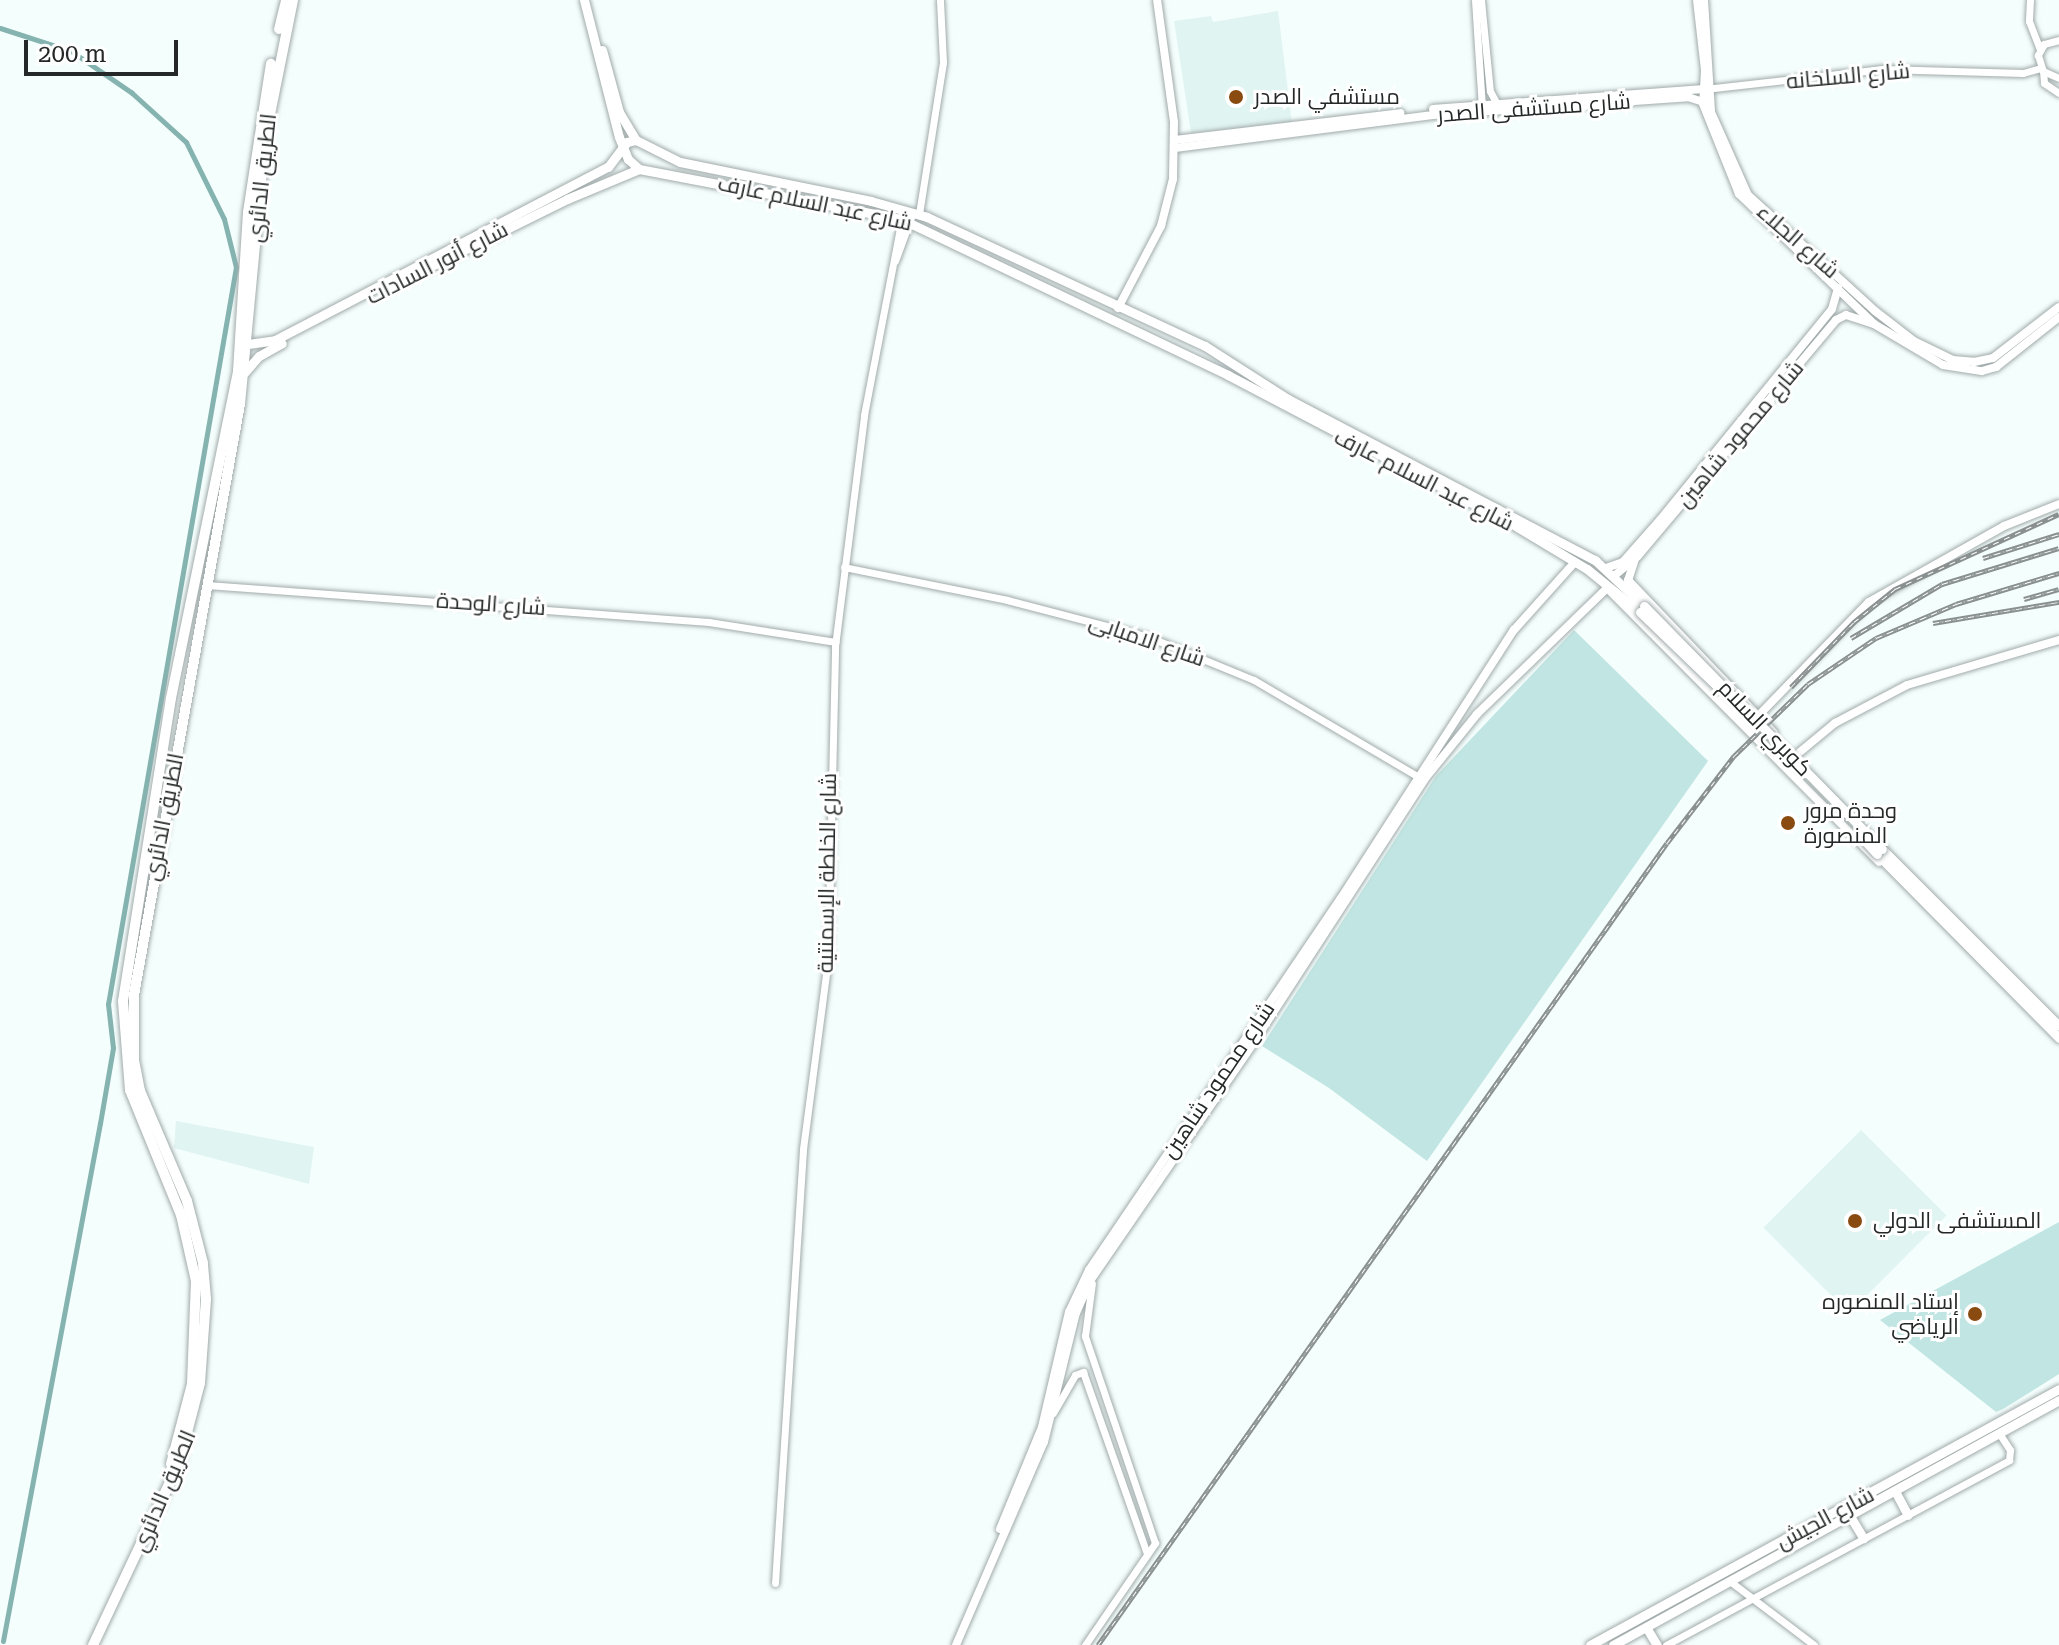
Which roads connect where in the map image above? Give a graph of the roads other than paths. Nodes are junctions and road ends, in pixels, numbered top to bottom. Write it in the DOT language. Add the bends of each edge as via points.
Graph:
graph roads {
  1 [pos="286,0"];
  2 [pos="293,0"];
  3 [pos="586,0"];
  4 [pos="940,0"];
  5 [pos="1157,0"];
  6 [pos="1478,0"];
  7 [pos="1697,0"];
  8 [pos="1704,0"];
  9 [pos="2030,0"];
  10 [pos="2059,40"];
  11 [pos="2040,49"];
  12 [pos="2042,70"];
  13 [pos="2059,78"];
  14 [pos="1707,89"];
  15 [pos="1487,92"];
  16 [pos="2059,93"];
  17 [pos="1703,102"];
  18 [pos="1502,108"];
  19 [pos="1479,109"];
  20 [pos="636,140"];
  21 [pos="1175,144"];
  22 [pos="1724,149"];
  23 [pos="624,151"];
  24 [pos="669,157"];
  25 [pos="615,163"];
  26 [pos="639,169"];
  27 [pos="666,172"];
  28 [pos="622,175"];
  29 [pos="909,215"];
  30 [pos="1780,229"];
  31 [pos="1838,288"];
  32 [pos="2059,307"];
  33 [pos="1118,308"];
  34 [pos="2059,317"];
  35 [pos="1874,324"];
  36 [pos="1181,336"];
  37 [pos="248,344"];
  38 [pos="1913,344"];
  39 [pos="269,346"];
  40 [pos="1222,356"];
  41 [pos="1197,361"];
  42 [pos="244,373"];
  43 [pos="1228,375"];
  44 [pos="1736,432"];
  45 [pos="2059,504"];
  46 [pos="1635,559"];
  47 [pos="1575,562"];
  48 [pos="844,567"];
  49 [pos="1606,568"];
  50 [pos="1614,576"];
  51 [pos="207,585"];
  52 [pos="1607,588"];
  53 [pos="1642,609"];
  54 [pos="2059,640"];
  55 [pos="835,642"];
  56 [pos="1707,661"];
  57 [pos="1696,675"];
  58 [pos="1477,692"];
  59 [pos="171,698"];
  60 [pos="186,700"];
  61 [pos="1489,701"];
  62 [pos="1748,705"];
  63 [pos="1737,716"];
  64 [pos="1758,716"];
  65 [pos="165,744"];
  66 [pos="177,747"];
  67 [pos="1795,755"];
  68 [pos="1785,765"];
  69 [pos="1421,778"];
  70 [pos="1876,849"];
  71 [pos="1273,1006"];
  72 [pos="2059,1026"];
  73 [pos="2059,1038"];
  74 [pos="1095,1273"];
  75 [pos="2059,1389"];
  76 [pos="2059,1400"];
  77 [pos="1053,1413"];
  78 [pos="1999,1433"];
  79 [pos="1895,1491"];
  80 [pos="1908,1515"];
  81 [pos="1843,1516"];
  82 [pos="1825,1524"];
  83 [pos="1863,1538"];
  84 [pos="1147,1554"];
  85 [pos="1731,1582"];
  86 [pos="775,1583"];
  87 [pos="1770,1589"];
  88 [pos="1754,1598"];
  89 [pos="106,1610"];
  90 [pos="1775,1614"];
  91 [pos="1646,1627"];
  92 [pos="86,1645"];
  93 [pos="93,1645"];
  94 [pos="953,1645"];
  95 [pos="1085,1645"];
  96 [pos="1590,1645"];
  97 [pos="1613,1645"];
  98 [pos="1657,1645"];
  99 [pos="1666,1645"];
  100 [pos="1814,1645"];
  1 -- 59 [label="highway, الطريق الدائري" via="264,96 249,203 238,371"];
  2 -- 37 [label="highway, الطريق الدائري" via="265,139"];
  3 -- 20 [label="main road" via="617,106"];
  3 -- 23 [label="main road"];
  4 -- 29 [label="street, شارع الخلطة الإسمنتية" via="943,62"];
  5 -- 21 [label="main road"];
  6 -- 15 [label="street"];
  7 -- 14 [label="main road, شارع الجلاء"];
  8 -- 14 [label="main road, شارع الجلاء"];
  9 -- 11 [label="street" via="2029,21"];
  10 -- 11 [label="street"];
  11 -- 12 [label="street"];
  12 -- 13 [label="street"];
  12 -- 14 [label="street, شارع السلخانه" via="1879,69"];
  12 -- 16 [label="street" via="2044,83"];
  14 -- 17 [label="main road, شارع الجلاء"];
  14 -- 18 [label="main road, شارع مستشفى الصدر"];
  14 -- 22 [label="main road, شارع الجلاء"];
  15 -- 18 [label="street"];
  15 -- 19 [label="street"];
  17 -- 18 [label="main road, شارع مستشفى الصدر" via="1688,97"];
  17 -- 22 [label="main road, شارع الجلاء"];
  18 -- 19 [label="main road, شارع مستشفى الصدر"];
  19 -- 21 [label="main road, شارع مستشفى الصدر"];
  20 -- 23 [label="main road" via="627,142"];
  20 -- 24 [label="main road, شارع عبد السلام عارف"];
  21 -- 33 [label="main road" via="1167,210"];
  22 -- 30 [label="main road, شارع الجلاء" via="1743,201"];
  23 -- 25 [label="main road, شارع أنور السادات"];
  23 -- 26 [label="main road"];
  24 -- 27 [label="main road"];
  24 -- 29 [label="main road, شارع عبد السلام عارف"];
  25 -- 28 [label="main road"];
  25 -- 39 [label="main road, شارع أنور السادات"];
  26 -- 27 [label="main road, شارع عبد السلام عارف"];
  26 -- 28 [label="main road, شارع أنور السادات"];
  27 -- 29 [label="main road, شارع عبد السلام عارف"];
  28 -- 39 [label="main road, شارع أنور السادات"];
  29 -- 33 [label="main road, شارع عبد السلام عارف"];
  29 -- 41 [label="main road, شارع عبد السلام عارف"];
  29 -- 48 [label="street, شارع الخلطة الإسمنتية" via="894,263 864,415"];
  30 -- 31 [label="main road, شارع الجلاء"];
  30 -- 38 [label="main road, شارع الجلاء"];
  31 -- 35 [label="main road, شارع الجلاء"];
  31 -- 44 [label="main road, شارع محمود شاهين" via="1832,309"];
  32 -- 38 [label="main road" via="1988,360 1953,360"];
  33 -- 36 [label="main road, شارع عبد السلام عارف"];
  34 -- 38 [label="main road" via="1989,370 1943,365"];
  35 -- 38 [label="main road"];
  35 -- 44 [label="main road, شارع محمود شاهين" via="1838,317"];
  36 -- 40 [label="main road, شارع عبد السلام عارف"];
  36 -- 41 [label="main road" via="1204,354"];
  37 -- 39 [label="main road, شارع أنور السادات"];
  37 -- 42 [label="highway, الطريق الدائري"];
  39 -- 42 [label="main road, شارع أنور السادات"];
  40 -- 43 [label="main road" via="1216,362"];
  40 -- 49 [label="main road, شارع عبد السلام عارف" via="1288,399"];
  41 -- 43 [label="main road, شارع عبد السلام عارف"];
  42 -- 51 [label="highway, الطريق الدائري"];
  43 -- 47 [label="main road, شارع عبد السلام عارف"];
  44 -- 46 [label="main road, شارع محمود شاهين"];
  44 -- 49 [label="main road, شارع محمود شاهين" via="1628,557"];
  45 -- 64 [label="main road" via="2004,526 1869,602"];
  46 -- 50 [label="main road, شارع محمود شاهين"];
  46 -- 56 [label="main road" via="1628,580"];
  47 -- 52 [label="main road, شارع عبد السلام عارف"];
  47 -- 58 [label="main road, شارع محمود شاهين" via="1519,623"];
  48 -- 55 [label="street, شارع الخلطة الإسمنتية"];
  48 -- 69 [label="street, شارع الامبابى" via="1007,600 1158,641 1254,680"];
  49 -- 50 [label="main road, شارع عبد السلام عارف"];
  50 -- 53 [label="main road, كوبري السلام"];
  51 -- 55 [label="street, شارع الوحدة" via="462,600 774,631"];
  51 -- 60 [label="highway, الطريق الدائري"];
  52 -- 53 [label="main road, كوبري السلام"];
  52 -- 57 [label="main road, شارع عبد السلام عارف"];
  52 -- 61 [label="main road, شارع محمود شاهين"];
  53 -- 70 [label="main road, كوبري السلام, bridge"];
  54 -- 67 [label="main road" via="1907,685 1835,723"];
  55 -- 86 [label="street, شارع الخلطة الإسمنتية" via="828,960 803,1149"];
  56 -- 57 [label="main road"];
  56 -- 62 [label="main road"];
  57 -- 63 [label="main road, شارع عبد السلام عارف"];
  58 -- 61 [label="main road"];
  58 -- 69 [label="main road, شارع محمود شاهين"];
  59 -- 60 [label="highway" via="178,703"];
  59 -- 65 [label="highway, الطريق الدائري"];
  60 -- 66 [label="highway, الطريق الدائري"];
  61 -- 69 [label="main road, شارع محمود شاهين"];
  62 -- 63 [label="main road"];
  62 -- 64 [label="main road"];
  63 -- 68 [label="main road, شارع عبد السلام عارف"];
  64 -- 67 [label="main road"];
  65 -- 66 [label="highway" via="171,740"];
  65 -- 89 [label="highway, الطريق الدائري" via="129,950 124,1055 134,1104 190,1248 197,1298 194,1358 178,1446"];
  66 -- 89 [label="highway, الطريق الدائري" via="136,971 133,1044 144,1104 198,1238 206,1299 202,1365 191,1433"];
  67 -- 68 [label="main road"];
  67 -- 70 [label="main road"];
  68 -- 70 [label="main road, شارع عبد السلام عارف"];
  69 -- 71 [label="main road, شارع محمود شاهين"];
  70 -- 72 [label="main road, كوبري السلام"];
  70 -- 73 [label="main road, كوبري السلام" via="1901,881"];
  71 -- 74 [label="main road, شارع محمود شاهين"];
  71 -- 94 [label="main road, شارع محمود شاهين" via="1077,1290 1038,1438"];
  74 -- 77 [label="main road, شارع محمود شاهين" via="1076,1313"];
  74 -- 84 [label="street" via="1085,1336 1155,1543"];
  75 -- 81 [label="main road, شارع الجيش"];
  76 -- 78 [label="main road, شارع الجيش"];
  77 -- 84 [label="street" via="1075,1375 1083,1372"];
  77 -- 94 [label="main road, شارع محمود شاهين"];
  78 -- 79 [label="main road, شارع الجيش"];
  78 -- 80 [label="street, شارع الجيش" via="2010,1450 2009,1460"];
  79 -- 80 [label="main road"];
  79 -- 81 [label="main road, شارع الجيش"];
  80 -- 83 [label="street, شارع الجيش"];
  81 -- 82 [label="main road, شارع الجيش"];
  81 -- 83 [label="main road"];
  82 -- 85 [label="main road, شارع الجيش"];
  82 -- 96 [label="main road, شارع الجيش"];
  83 -- 87 [label="street, شارع الجيش"];
  84 -- 95 [label="street"];
  85 -- 88 [label="street"];
  85 -- 91 [label="main road, شارع الجيش"];
  87 -- 88 [label="street, شارع الجيش"];
  87 -- 90 [label="street" via="1766,1603"];
  88 -- 90 [label="street"];
  88 -- 99 [label="street, شارع الجيش"];
  89 -- 92 [label="highway"];
  89 -- 93 [label="highway"];
  90 -- 100 [label="street"];
  91 -- 97 [label="main road, شارع الجيش"];
  91 -- 98 [label="main road"];
}
